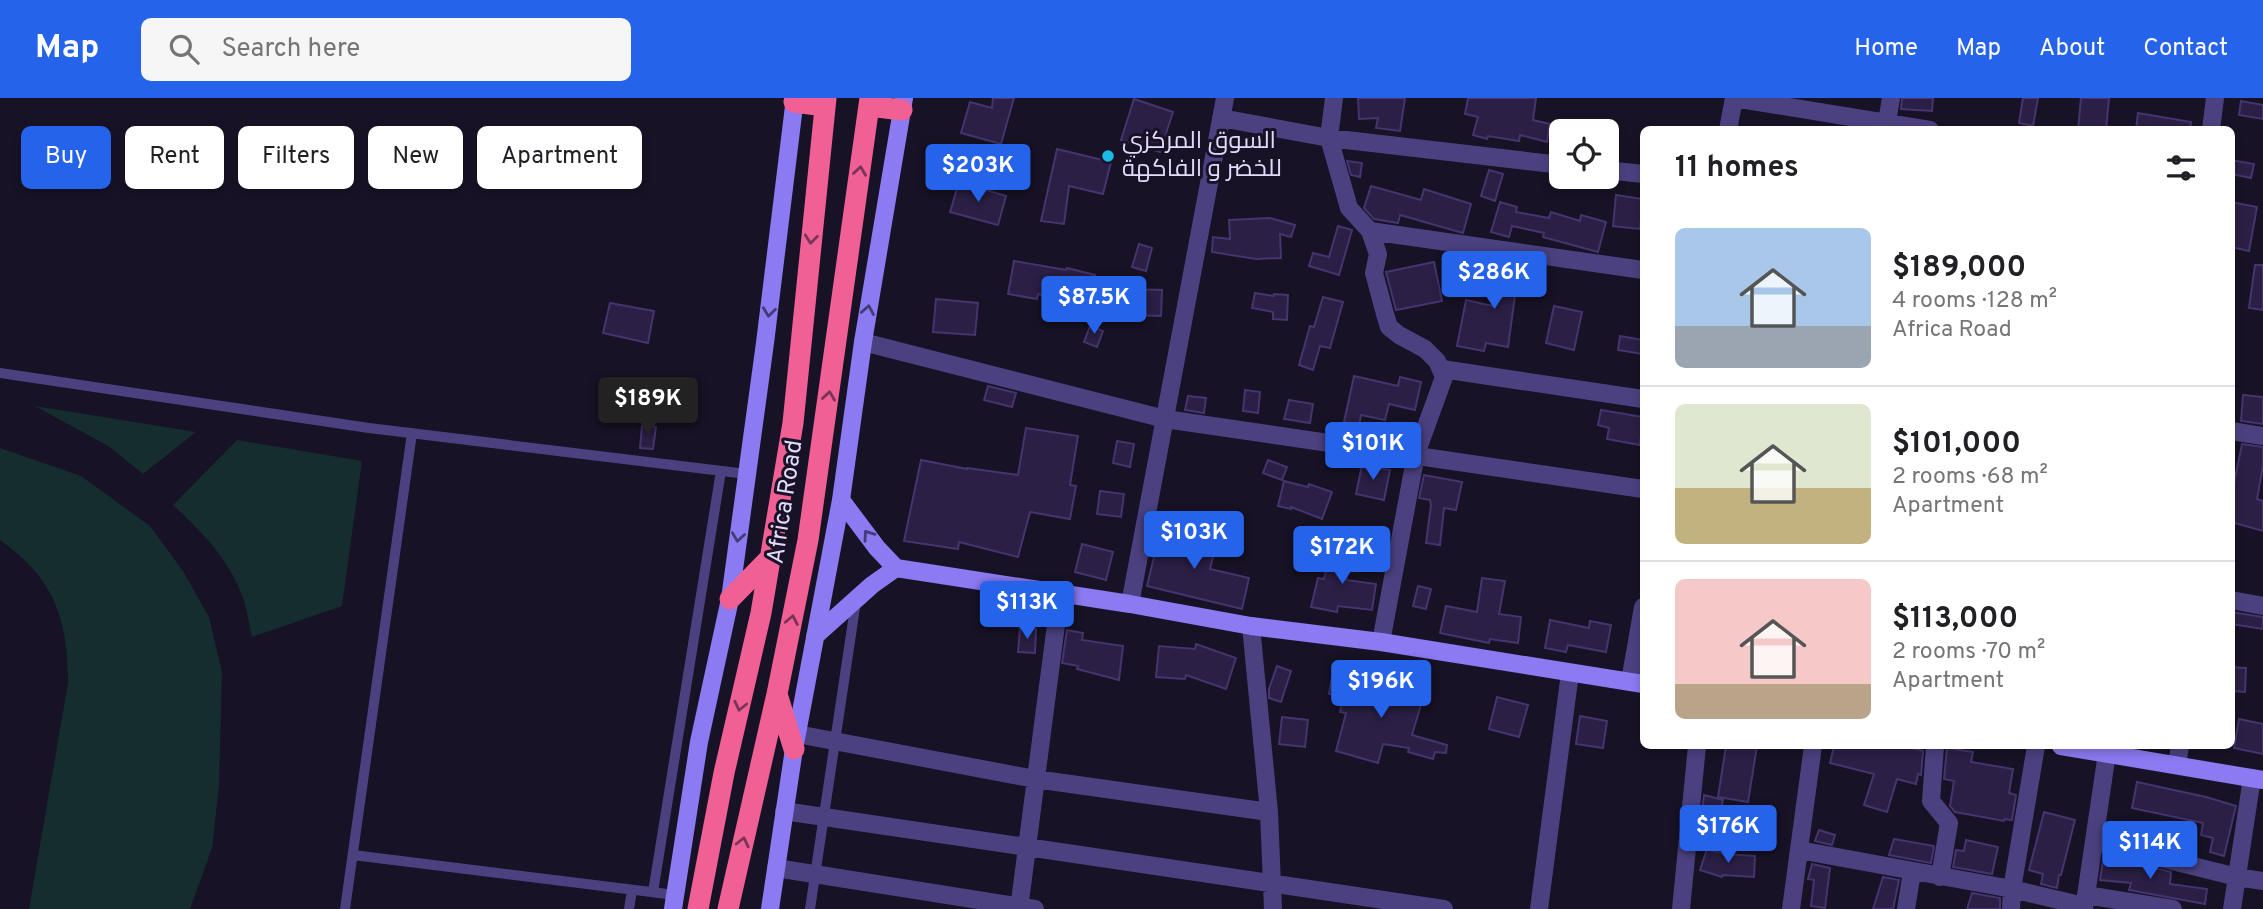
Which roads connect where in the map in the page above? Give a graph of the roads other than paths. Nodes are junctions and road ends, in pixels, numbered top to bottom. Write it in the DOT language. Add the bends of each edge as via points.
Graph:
graph roads {
  1 [pos="1224,98"];
  2 [pos="1334,98"];
  3 [pos="1734,98"];
  4 [pos="1891,98"];
  5 [pos="2215,98"];
  6 [pos="794,100"];
  7 [pos="825,102"];
  8 [pos="869,102"];
  9 [pos="903,104"];
  10 [pos="1221,118"];
  11 [pos="1887,122"];
  12 [pos="1729,126"];
  13 [pos="1908,126"];
  14 [pos="2212,126"];
  15 [pos="1329,138"];
  16 [pos="1549,164"];
  17 [pos="1619,171"];
  18 [pos="1640,174"];
  19 [pos="1370,231"];
  20 [pos="1640,270"];
  21 [pos="863,342"];
  22 [pos="1441,369"];
  23 [pos="0,373"];
  24 [pos="1640,399"];
  25 [pos="1165,419"];
  26 [pos="2235,432"];
  27 [pos="412,433"];
  28 [pos="2263,436"];
  29 [pos="1416,454"];
  30 [pos="721,471"];
  31 [pos="747,474"];
  32 [pos="1640,489"];
  33 [pos="841,500"];
  34 [pos="770,558"];
  35 [pos="896,568"];
  36 [pos="1060,594"];
  37 [pos="857,599"];
  38 [pos="730,600"];
  39 [pos="2235,601"];
  40 [pos="1130,604"];
  41 [pos="2263,606"];
  42 [pos="1251,626"];
  43 [pos="815,636"];
  44 [pos="1381,642"];
  45 [pos="1640,645"];
  46 [pos="1570,673"];
  47 [pos="1637,683"];
  48 [pos="777,694"];
  49 [pos="796,742"];
  50 [pos="836,742"];
  51 [pos="1697,749"];
  52 [pos="1813,749"];
  53 [pos="1935,749"];
  54 [pos="2035,749"];
  55 [pos="2081,749"];
  56 [pos="2132,751"];
  57 [pos="2107,753"];
  58 [pos="2178,755"];
  59 [pos="1035,779"];
  60 [pos="2257,779"];
  61 [pos="784,811"];
  62 [pos="1269,812"];
  63 [pos="825,817"];
  64 [pos="2096,842"];
  65 [pos="1027,846"];
  66 [pos="1799,850"];
  67 [pos="353,855"];
  68 [pos="776,868"];
  69 [pos="1912,872"];
  70 [pos="816,874"];
  71 [pos="1940,877"];
  72 [pos="2237,877"];
  73 [pos="2263,881"];
  74 [pos="1272,883"];
  75 [pos="2012,889"];
  76 [pos="632,890"];
  77 [pos="653,892"];
  78 [pos="674,902"];
  79 [pos="2085,903"];
  80 [pos="1025,908"];
  81 [pos="345,909"];
  82 [pos="629,909"];
  83 [pos="698,909"];
  84 [pos="728,909"];
  85 [pos="770,909"];
  86 [pos="810,909"];
  87 [pos="1273,909"];
  88 [pos="1444,909"];
  89 [pos="1539,909"];
  90 [pos="1681,909"];
  91 [pos="1791,909"];
  92 [pos="1906,909"];
  93 [pos="2011,909"];
  94 [pos="2173,909"];
  95 [pos="2232,909"];
  1 -- 10 [label="street"];
  2 -- 15 [label="street"];
  3 -- 11 [label="street"];
  3 -- 12 [label="street"];
  4 -- 11 [label="street"];
  5 -- 14 [label="street"];
  6 -- 7 [label="highway"];
  6 -- 31 [label="street, Africa Road, one-way"];
  7 -- 34 [label="highway, Africa Road, one-way" via="793,423"];
  8 -- 9 [label="highway"];
  48 -- 8 [label="highway, Africa Road, one-way" via="808,540"];
  21 -- 9 [label="street, one-way"];
  10 -- 15 [label="street"];
  10 -- 25 [label="street"];
  11 -- 13 [label="street"];
  15 -- 16 [label="street"];
  15 -- 19 [label="street" via="1349,208"];
  17 -- 18 [label="street"];
  19 -- 20 [label="street"];
  19 -- 22 [label="street" via="1378,254 1374,273 1378,296 1390,327 1425,349"];
  21 -- 25 [label="street"];
  21 -- 33 [label="street"];
  22 -- 24 [label="street"];
  22 -- 29 [label="street" via="1444,377"];
  23 -- 27 [label="lane"];
  25 -- 29 [label="street"];
  25 -- 40 [label="street"];
  26 -- 28 [label="street"];
  27 -- 30 [label="lane"];
  27 -- 67 [label="lane"];
  29 -- 32 [label="street"];
  29 -- 44 [label="street"];
  30 -- 31 [label="lane"];
  30 -- 77 [label="lane"];
  31 -- 38 [label="street, Africa Road, one-way"];
  35 -- 33 [label="street, one-way"];
  33 -- 43 [label="street"];
  34 -- 38 [label="highway"];
  34 -- 83 [label="highway, Africa Road, one-way"];
  35 -- 36 [label="street"];
  35 -- 37 [label="street"];
  36 -- 40 [label="street"];
  36 -- 59 [label="street"];
  37 -- 43 [label="street"];
  37 -- 50 [label="lane"];
  38 -- 78 [label="street, Africa Road" via="699,742"];
  39 -- 41 [label="street"];
  40 -- 42 [label="street"];
  42 -- 44 [label="street"];
  42 -- 62 [label="street"];
  43 -- 49 [label="street"];
  44 -- 46 [label="street"];
  45 -- 47 [label="street"];
  46 -- 47 [label="street"];
  46 -- 89 [label="street"];
  48 -- 49 [label="highway"];
  84 -- 48 [label="highway, Africa Road, one-way"];
  49 -- 50 [label="street"];
  49 -- 61 [label="street"];
  50 -- 59 [label="street"];
  50 -- 63 [label="lane"];
  51 -- 90 [label="street"];
  52 -- 66 [label="street"];
  53 -- 71 [label="street" via="1931,801 1949,823"];
  54 -- 75 [label="street"];
  55 -- 57 [label="street"];
  56 -- 57 [label="street"];
  56 -- 58 [label="street"];
  57 -- 64 [label="street"];
  58 -- 60 [label="street"];
  59 -- 62 [label="street"];
  59 -- 65 [label="street"];
  60 -- 72 [label="street"];
  61 -- 63 [label="street"];
  61 -- 68 [label="street"];
  62 -- 74 [label="street"];
  63 -- 65 [label="street"];
  63 -- 70 [label="lane"];
  64 -- 72 [label="street"];
  64 -- 79 [label="street"];
  65 -- 74 [label="street"];
  65 -- 80 [label="street"];
  66 -- 69 [label="street"];
  66 -- 91 [label="street"];
  67 -- 76 [label="lane"];
  67 -- 81 [label="lane"];
  68 -- 70 [label="street"];
  68 -- 85 [label="street"];
  69 -- 71 [label="street"];
  69 -- 92 [label="street"];
  70 -- 80 [label="street"];
  70 -- 86 [label="lane"];
  71 -- 75 [label="street"];
  72 -- 73 [label="street"];
  72 -- 95 [label="street"];
  74 -- 87 [label="street"];
  74 -- 88 [label="street"];
  75 -- 79 [label="street"];
  75 -- 93 [label="street"];
  76 -- 77 [label="lane"];
  76 -- 82 [label="lane"];
  77 -- 78 [label="lane"];
  79 -- 94 [label="street"];
}
